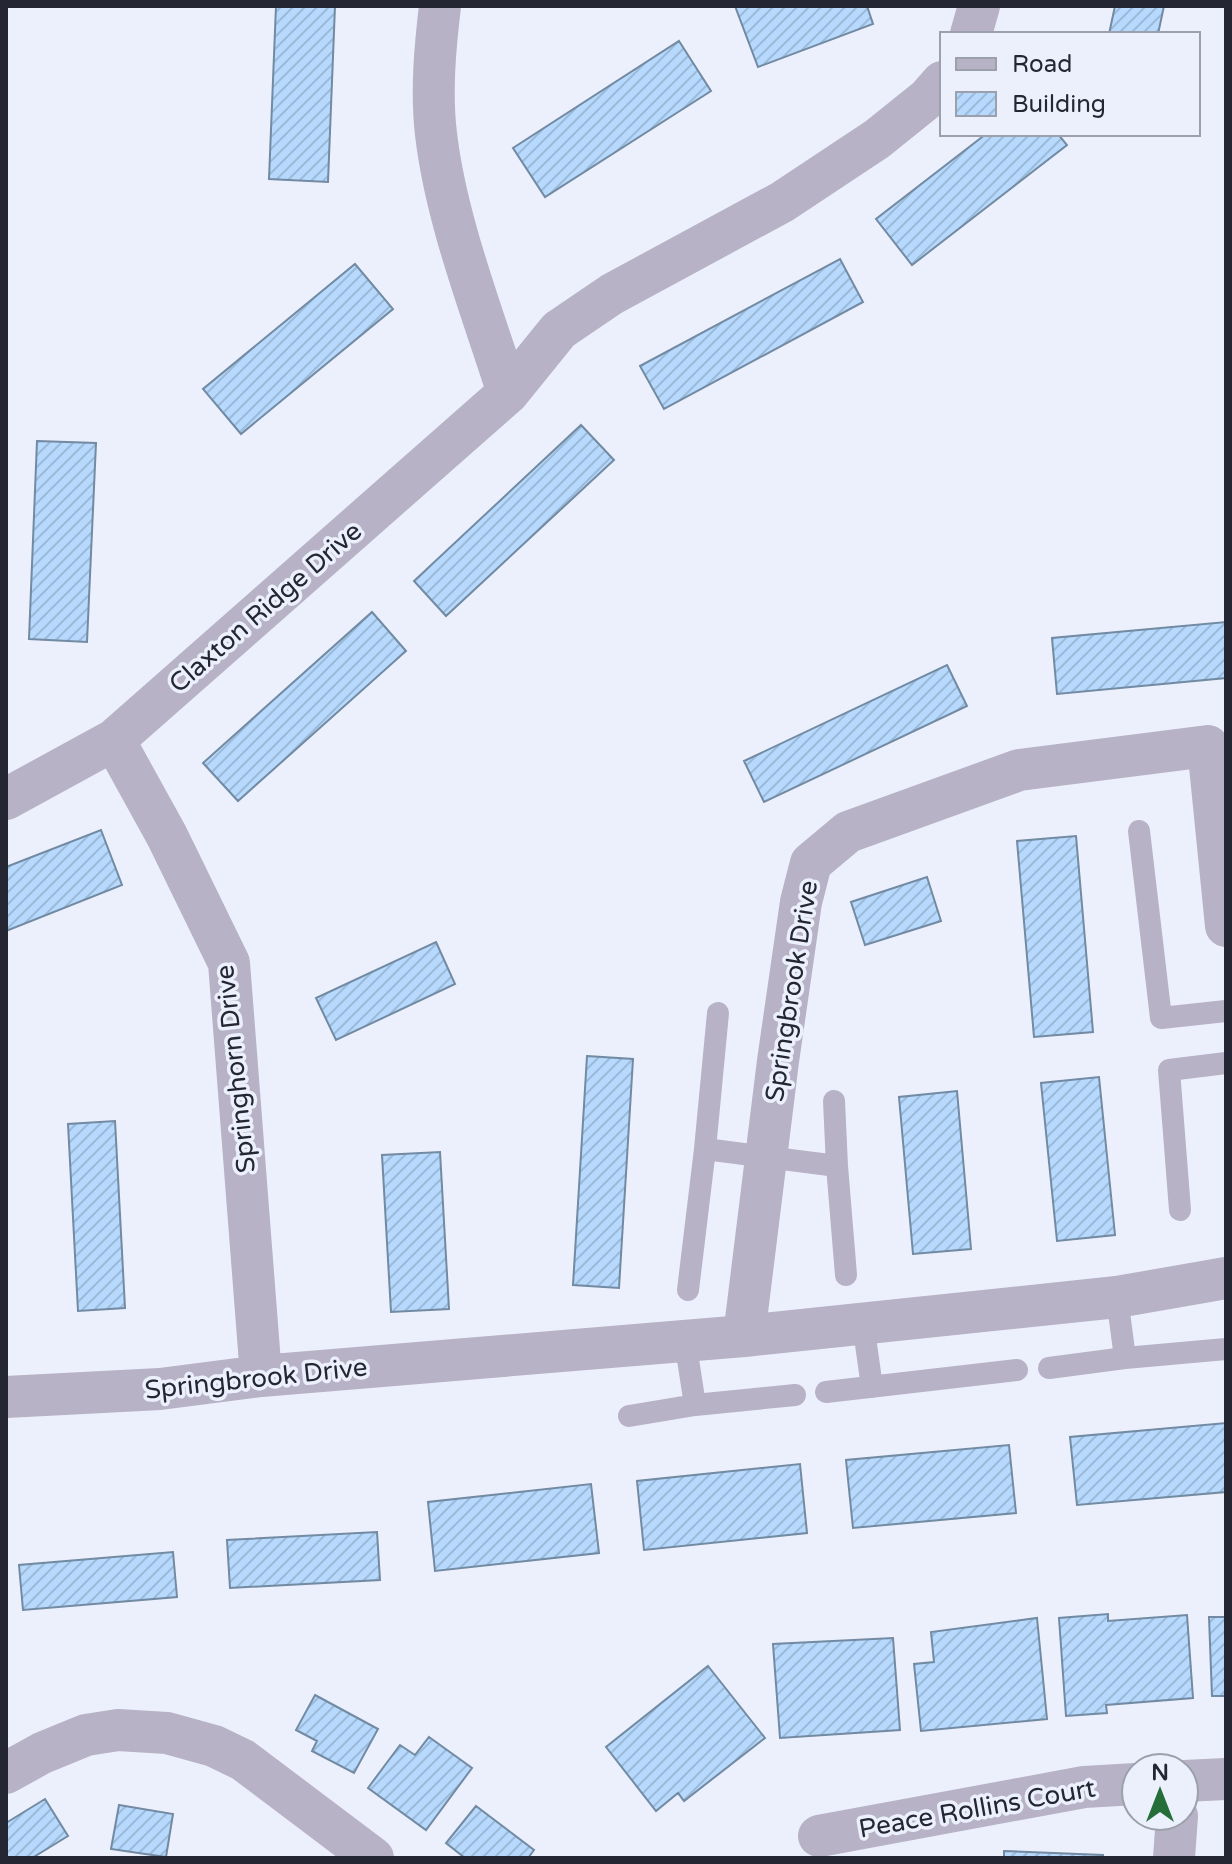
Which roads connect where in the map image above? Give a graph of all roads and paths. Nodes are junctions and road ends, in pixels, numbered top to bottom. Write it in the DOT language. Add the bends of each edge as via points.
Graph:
graph roads {
  1 [pos="440,6"];
  2 [pos="979,6"];
  3 [pos="972,32"];
  4 [pos="940,84"];
  5 [pos="508,393"];
  6 [pos="114,740"];
  7 [pos="6,799"];
  8 [pos="1139,831"];
  9 [pos="1226,926"];
  10 [pos="1226,1011"];
  11 [pos="718,1013"];
  12 [pos="1226,1063"];
  13 [pos="834,1101"];
  14 [pos="705,1149"];
  15 [pos="766,1159"];
  16 [pos="837,1166"];
  17 [pos="1180,1210"];
  18 [pos="846,1275"];
  19 [pos="1226,1278"];
  20 [pos="688,1290"];
  21 [pos="1117,1297"];
  22 [pos="863,1323"];
  23 [pos="744,1336"];
  24 [pos="685,1340"];
  25 [pos="1226,1349"];
  26 [pos="1125,1358"];
  27 [pos="1049,1368"];
  28 [pos="1017,1370"];
  29 [pos="261,1376"];
  30 [pos="872,1387"];
  31 [pos="826,1392"];
  32 [pos="795,1395"];
  33 [pos="6,1397"];
  34 [pos="695,1405"];
  35 [pos="629,1416"];
  36 [pos="6,1773"];
  37 [pos="1226,1779"];
  38 [pos="1200,1780"];
  39 [pos="1120,1785"];
  40 [pos="1176,1832"];
  41 [pos="819,1836"];
  42 [pos="373,1858"];
  43 [pos="1174,1858"];
  1 -- 5 [label="street" via="436,132 446,195"];
  2 -- 3 [label="street"];
  4 -- 5 [label="street, Claxton Ridge Drive" via="877,139 782,202 612,294 559,330"];
  5 -- 6 [label="street, Claxton Ridge Drive"];
  6 -- 7 [label="street, Claxton Ridge Drive"];
  6 -- 29 [label="street, Springhorn Drive" via="229,963"];
  8 -- 10 [label="lane" via="1161,1018"];
  9 -- 15 [label="street, Springbrook Drive" via="1208,746 1019,770 848,832 811,863 801,902"];
  11 -- 14 [label="lane"];
  12 -- 17 [label="lane" via="1169,1070"];
  13 -- 16 [label="lane"];
  14 -- 15 [label="lane"];
  14 -- 20 [label="lane"];
  15 -- 16 [label="lane"];
  15 -- 23 [label="street, Springbrook Drive"];
  16 -- 18 [label="lane"];
  19 -- 21 [label="street, Springbrook Drive"];
  21 -- 22 [label="street, Springbrook Drive"];
  21 -- 26 [label="lane"];
  22 -- 23 [label="street, Springbrook Drive"];
  22 -- 30 [label="lane"];
  23 -- 24 [label="street, Springbrook Drive"];
  24 -- 29 [label="street, Springbrook Drive"];
  24 -- 34 [label="lane"];
  25 -- 26 [label="lane"];
  26 -- 27 [label="lane"];
  28 -- 30 [label="lane"];
  29 -- 33 [label="street, Springbrook Drive" via="160,1389"];
  30 -- 31 [label="lane"];
  32 -- 34 [label="lane"];
  34 -- 35 [label="lane"];
  36 -- 42 [label="street" via="86,1735 118,1730 167,1733 243,1760"];
  37 -- 38 [label="street"];
  39 -- 41 [label="street, Peace Rollins Court"];
  40 -- 43 [label="street"];
}
